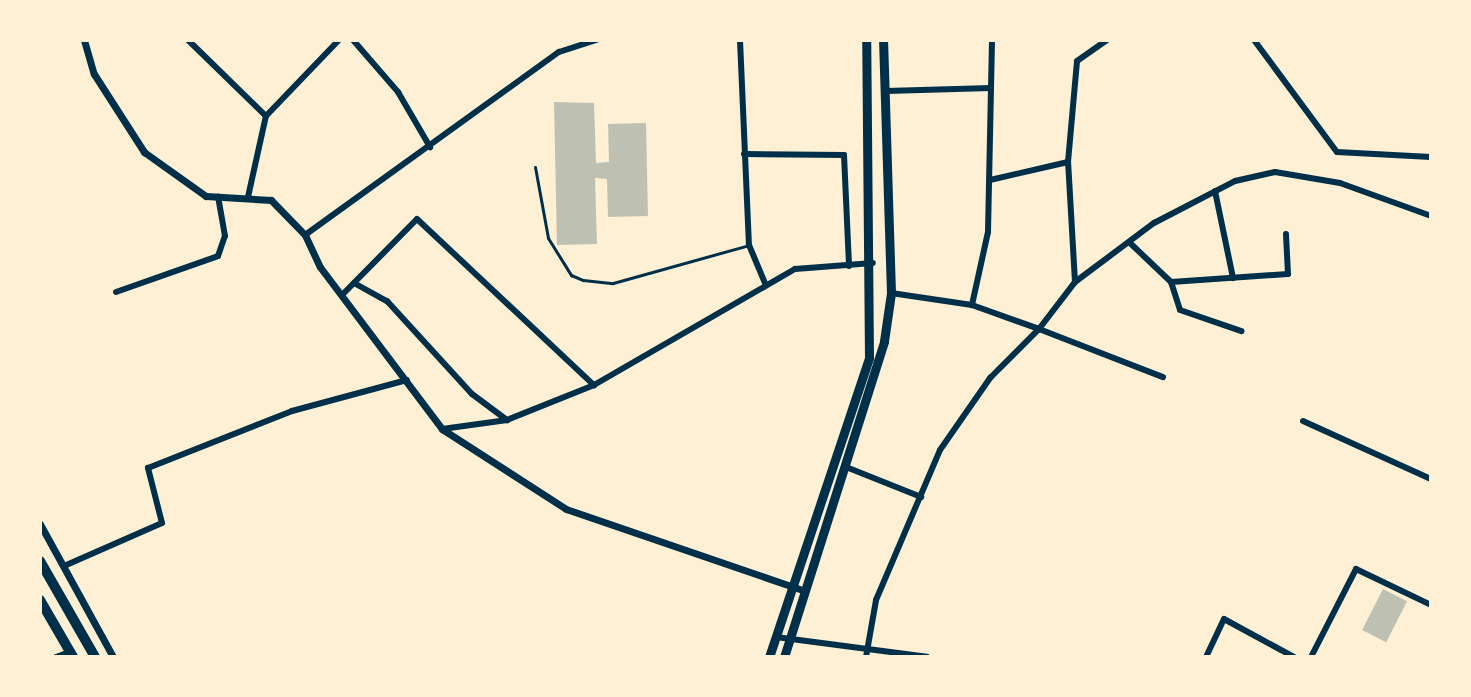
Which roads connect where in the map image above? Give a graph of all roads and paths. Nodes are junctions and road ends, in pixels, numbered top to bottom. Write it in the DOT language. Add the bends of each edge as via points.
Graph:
graph roads {
  1 [pos="85,40"];
  2 [pos="188,40"];
  3 [pos="339,40"];
  4 [pos="353,40"];
  5 [pos="597,40"];
  6 [pos="740,40"];
  7 [pos="866,40"];
  8 [pos="883,40"];
  9 [pos="992,40"];
  10 [pos="1107,40"];
  11 [pos="1254,40"];
  12 [pos="991,88"];
  13 [pos="886,91"];
  14 [pos="266,116"];
  15 [pos="430,147"];
  16 [pos="744,154"];
  17 [pos="1431,157"];
  18 [pos="1068,162"];
  19 [pos="535,167"];
  20 [pos="990,180"];
  21 [pos="1215,191"];
  22 [pos="218,197"];
  23 [pos="248,197"];
  24 [pos="1431,216"];
  25 [pos="1286,234"];
  26 [pos="305,235"];
  27 [pos="1129,242"];
  28 [pos="749,245"];
  29 [pos="873,263"];
  30 [pos="849,266"];
  31 [pos="1233,278"];
  32 [pos="1075,282"];
  33 [pos="1171,282"];
  34 [pos="354,283"];
  35 [pos="765,283"];
  36 [pos="116,292"];
  37 [pos="891,293"];
  38 [pos="343,294"];
  39 [pos="972,305"];
  40 [pos="1039,329"];
  41 [pos="1241,331"];
  42 [pos="1163,377"];
  43 [pos="407,380"];
  44 [pos="594,385"];
  45 [pos="507,420"];
  46 [pos="1303,421"];
  47 [pos="442,429"];
  48 [pos="846,467"];
  49 [pos="1431,479"];
  50 [pos="921,497"];
  51 [pos="40,524"];
  52 [pos="40,561"];
  53 [pos="64,566"];
  54 [pos="791,587"];
  55 [pos="805,591"];
  56 [pos="40,600"];
  57 [pos="1431,605"];
  58 [pos="776,637"];
  59 [pos="790,638"];
  60 [pos="867,644"];
  61 [pos="71,655"];
  62 [pos="56,657"];
  63 [pos="95,657"];
  64 [pos="113,657"];
  65 [pos="769,657"];
  66 [pos="784,657"];
  67 [pos="866,657"];
  68 [pos="927,657"];
  69 [pos="1206,657"];
  70 [pos="1294,657"];
  71 [pos="1311,657"];
  1 -- 22 [label="street" via="94,74 144,152 174,178"];
  2 -- 14 [label="street"];
  3 -- 14 [label="street"];
  4 -- 15 [label="street" via="398,92"];
  5 -- 15 [label="street" via="559,52"];
  6 -- 16 [label="street"];
  7 -- 29 [label="main road"];
  8 -- 13 [label="main road"];
  9 -- 12 [label="street"];
  10 -- 18 [label="street" via="1077,61"];
  11 -- 17 [label="street" via="1337,152"];
  12 -- 13 [label="street"];
  12 -- 20 [label="street"];
  13 -- 37 [label="main road"];
  14 -- 23 [label="street"];
  15 -- 26 [label="street"];
  16 -- 28 [label="street"];
  16 -- 30 [label="street" via="844,155"];
  18 -- 20 [label="street"];
  18 -- 32 [label="street"];
  19 -- 28 [label="lane" via="548,238 571,275 583,280 613,283"];
  20 -- 39 [label="street" via="988,232"];
  21 -- 24 [label="street" via="1275,172 1340,183"];
  21 -- 27 [label="street"];
  21 -- 31 [label="street"];
  22 -- 23 [label="street"];
  22 -- 36 [label="street" via="225,236 218,256"];
  23 -- 26 [label="street" via="271,200"];
  25 -- 31 [label="street" via="1288,274"];
  26 -- 38 [label="street"];
  27 -- 32 [label="street"];
  27 -- 33 [label="street"];
  28 -- 35 [label="street"];
  29 -- 30 [label="street"];
  29 -- 54 [label="main road" via="869,358"];
  30 -- 35 [label="street" via="795,269"];
  31 -- 33 [label="street"];
  32 -- 40 [label="street"];
  33 -- 41 [label="street" via="1180,310"];
  34 -- 38 [label="street"];
  34 -- 44 [label="street" via="417,219"];
  34 -- 45 [label="street" via="387,301 472,394"];
  35 -- 44 [label="street"];
  37 -- 39 [label="street"];
  37 -- 48 [label="main road" via="870,400"];
  38 -- 43 [label="street"];
  39 -- 40 [label="street"];
  40 -- 42 [label="street"];
  40 -- 50 [label="street" via="964,411"];
  43 -- 47 [label="street"];
  43 -- 53 [label="street" via="292,411 148,468 162,523"];
  44 -- 45 [label="street"];
  45 -- 47 [label="street"];
  46 -- 49 [label="street"];
  47 -- 54 [label="street" via="566,509"];
  48 -- 50 [label="street"];
  48 -- 55 [label="main road"];
  50 -- 60 [label="street" via="876,600"];
  51 -- 53 [label="street"];
  52 -- 63 [label="highway"];
  53 -- 64 [label="street"];
  54 -- 55 [label="street"];
  54 -- 58 [label="main road"];
  55 -- 59 [label="main road"];
  56 -- 61 [label="highway"];
  57 -- 71 [label="street" via="1356,569"];
  58 -- 59 [label="street"];
  58 -- 65 [label="main road"];
  59 -- 60 [label="street"];
  59 -- 66 [label="main road"];
  60 -- 67 [label="street"];
  60 -- 68 [label="street"];
  61 -- 62 [label="street"];
  69 -- 70 [label="street" via="1224,619"];
}
